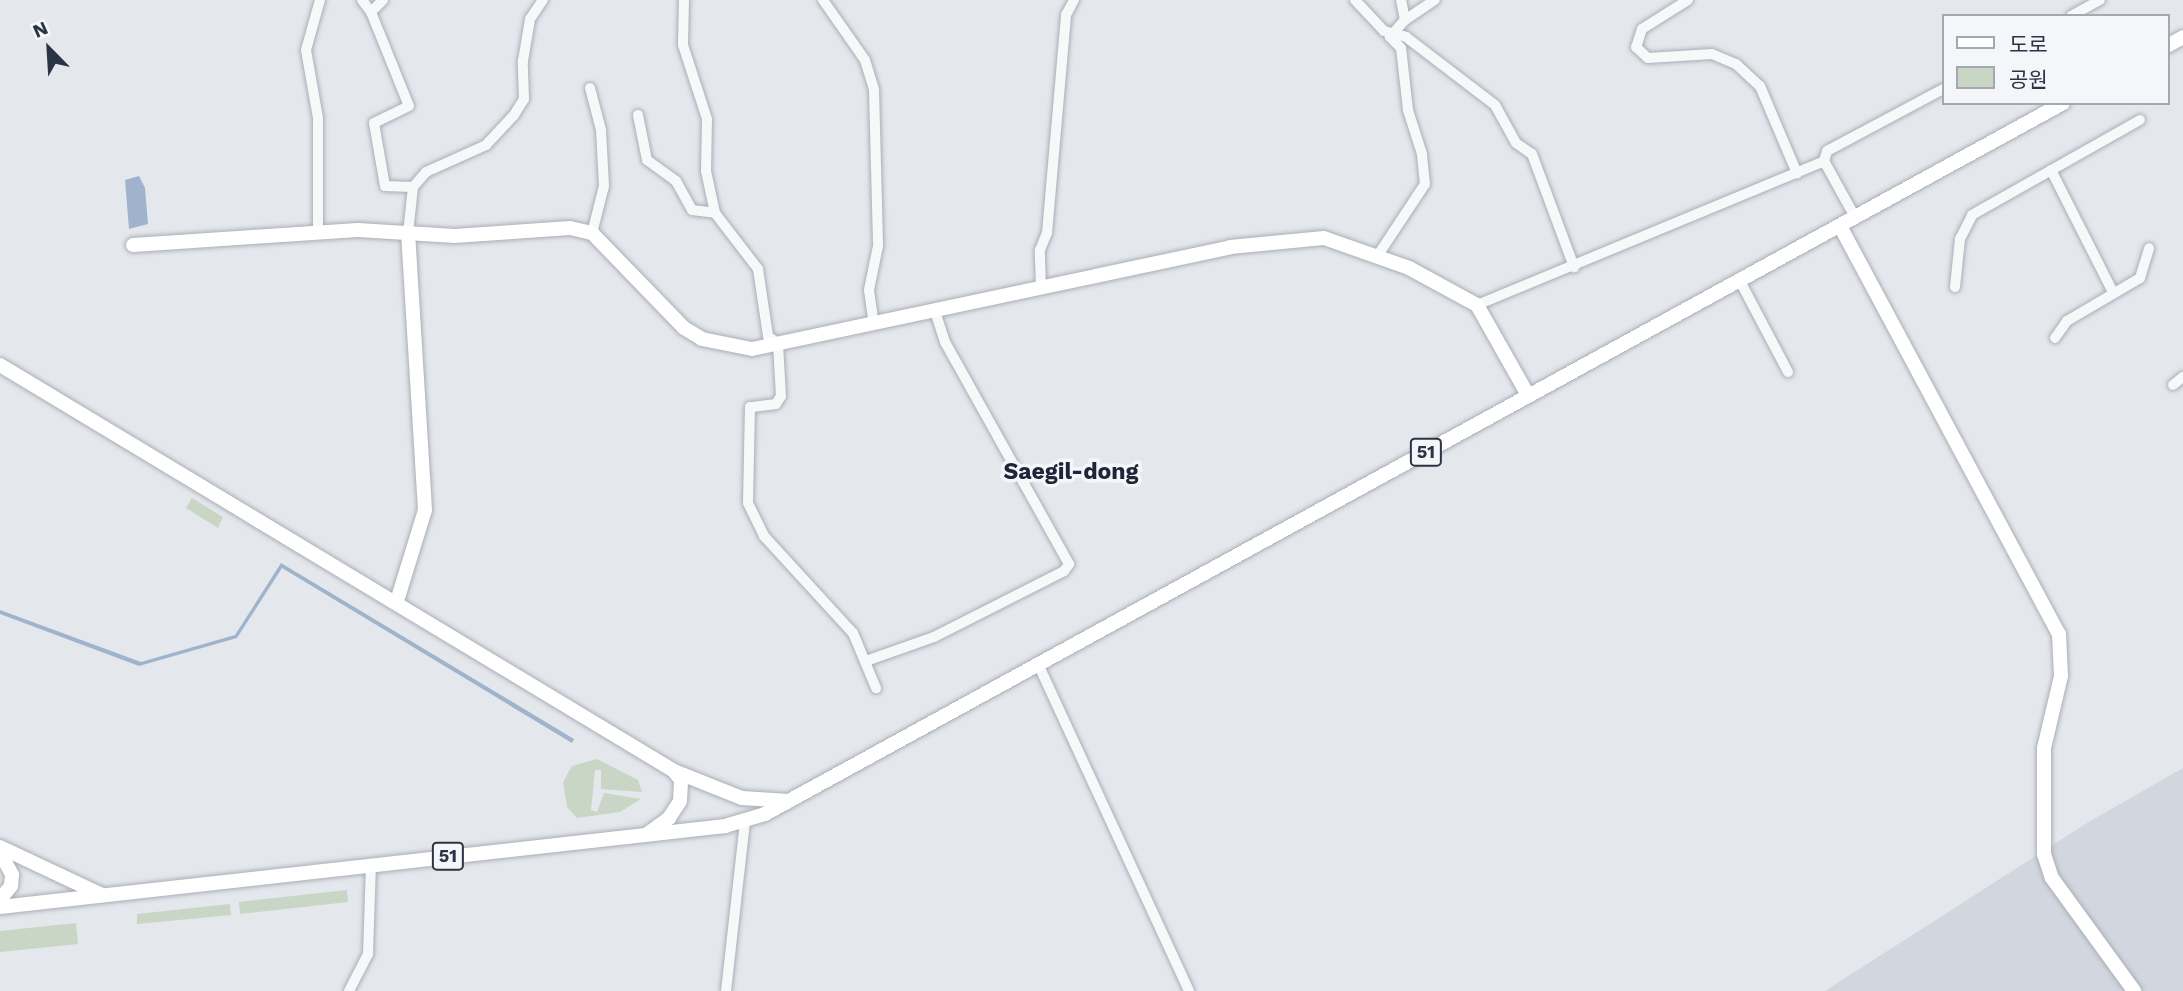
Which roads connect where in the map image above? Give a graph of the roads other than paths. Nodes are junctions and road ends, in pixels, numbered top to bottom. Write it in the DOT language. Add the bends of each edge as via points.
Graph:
graph roads {
  1 [pos="320,0"];
  2 [pos="362,0"];
  3 [pos="383,0"];
  4 [pos="543,0"];
  5 [pos="684,0"];
  6 [pos="823,0"];
  7 [pos="1074,0"];
  8 [pos="1355,0"];
  9 [pos="1401,0"];
  10 [pos="1435,0"];
  11 [pos="1688,0"];
  12 [pos="2100,0"];
  13 [pos="371,12"];
  14 [pos="2075,14"];
  15 [pos="1405,20"];
  16 [pos="1391,32"];
  17 [pos="590,89"];
  18 [pos="1941,90"];
  19 [pos="2059,105"];
  20 [pos="638,115"];
  21 [pos="2140,120"];
  22 [pos="1824,161"];
  23 [pos="2051,170"];
  24 [pos="1797,173"];
  25 [pos="413,187"];
  26 [pos="715,213"];
  27 [pos="1856,217"];
  28 [pos="1840,226"];
  29 [pos="318,233"];
  30 [pos="408,233"];
  31 [pos="592,233"];
  32 [pos="133,245"];
  33 [pos="2149,248"];
  34 [pos="1378,255"];
  35 [pos="1574,267"];
  36 [pos="1740,281"];
  37 [pos="1041,287"];
  38 [pos="1955,287"];
  39 [pos="2113,292"];
  40 [pos="1477,305"];
  41 [pos="935,312"];
  42 [pos="874,324"];
  43 [pos="2055,338"];
  44 [pos="778,344"];
  45 [pos="0,365"];
  46 [pos="1788,372"];
  47 [pos="2183,377"];
  48 [pos="2173,384"];
  49 [pos="1528,395"];
  50 [pos="397,601"];
  51 [pos="866,662"];
  52 [pos="1038,664"];
  53 [pos="876,688"];
  54 [pos="674,771"];
  55 [pos="789,802"];
  56 [pos="745,822"];
  57 [pos="646,835"];
  58 [pos="0,850"];
  59 [pos="371,864"];
  60 [pos="102,895"];
  61 [pos="0,899"];
  62 [pos="0,907"];
  63 [pos="349,991"];
  64 [pos="726,991"];
  65 [pos="1189,991"];
  66 [pos="2134,991"];
  1 -- 29 [label="street" via="306,50 318,118"];
  2 -- 13 [label="street"];
  3 -- 13 [label="street"];
  4 -- 25 [label="street" via="530,19 523,61 524,99 514,116 486,145 426,172"];
  5 -- 26 [label="street" via="683,45 707,120 706,171"];
  6 -- 42 [label="street" via="865,61 874,90 878,246 869,290"];
  7 -- 37 [label="street" via="1066,15 1047,233 1040,250"];
  8 -- 16 [label="street" via="1373,23"];
  9 -- 15 [label="street"];
  10 -- 15 [label="street"];
  11 -- 24 [label="street" via="1642,29 1636,47 1648,58 1712,54 1736,64 1760,86"];
  12 -- 14 [label="street"];
  13 -- 25 [label="street" via="408,106 374,123 385,186"];
  15 -- 16 [label="street"];
  16 -- 34 [label="street" via="1401,48 1408,110 1422,154 1425,184"];
  16 -- 35 [label="street" via="1406,37 1495,105 1516,142 1532,154"];
  17 -- 31 [label="street" via="601,130 604,186"];
  18 -- 22 [label="street" via="1827,151"];
  19 -- 27 [label="street, 51"];
  20 -- 26 [label="street" via="641,150 647,160 676,181 692,210"];
  21 -- 23 [label="street"];
  22 -- 24 [label="street"];
  22 -- 27 [label="street"];
  23 -- 38 [label="street" via="1964,223"];
  23 -- 39 [label="street"];
  24 -- 35 [label="street"];
  25 -- 30 [label="street"];
  26 -- 44 [label="street" via="758,270 768,336"];
  27 -- 28 [label="street, 51"];
  28 -- 36 [label="street, 51"];
  28 -- 66 [label="street" via="2059,634 2061,676 2044,748 2043,854 2052,878"];
  29 -- 30 [label="street"];
  29 -- 32 [label="street"];
  30 -- 31 [label="street" via="455,236 553,227"];
  30 -- 50 [label="street" via="425,510"];
  31 -- 44 [label="street" via="669,316 702,339 752,349"];
  33 -- 39 [label="street" via="2140,278"];
  34 -- 37 [label="street" via="1324,238 1280,239"];
  34 -- 40 [label="street"];
  35 -- 40 [label="street"];
  36 -- 46 [label="street"];
  36 -- 49 [label="street, 51"];
  37 -- 41 [label="street"];
  39 -- 43 [label="street" via="2067,321"];
  40 -- 49 [label="street"];
  41 -- 42 [label="street"];
  41 -- 51 [label="street" via="945,342 1069,564 1064,571 934,637"];
  42 -- 44 [label="street"];
  44 -- 51 [label="street" via="781,396 776,404 750,407 748,503 764,536 853,633"];
  45 -- 50 [label="street"];
  47 -- 48 [label="street"];
  49 -- 52 [label="street, 51"];
  50 -- 54 [label="street"];
  51 -- 53 [label="street"];
  52 -- 55 [label="street, 51"];
  52 -- 65 [label="street"];
  54 -- 55 [label="street" via="742,797"];
  54 -- 57 [label="street" via="681,780 680,801 669,818"];
  55 -- 56 [label="street, 51"];
  56 -- 57 [label="street, 51"];
  56 -- 64 [label="street"];
  57 -- 59 [label="street, 51"];
  58 -- 60 [label="street"];
  58 -- 61 [label="street" via="12,875 11,886"];
  59 -- 60 [label="street, 51"];
  59 -- 63 [label="street" via="368,954"];
  60 -- 62 [label="street"];
}
